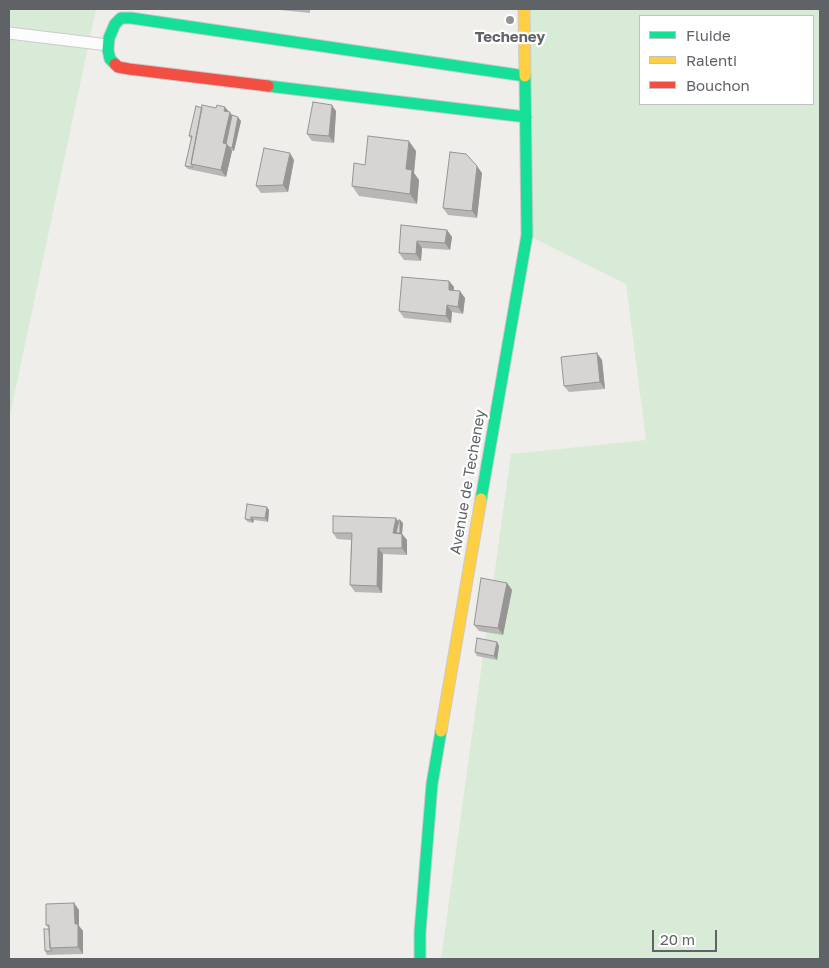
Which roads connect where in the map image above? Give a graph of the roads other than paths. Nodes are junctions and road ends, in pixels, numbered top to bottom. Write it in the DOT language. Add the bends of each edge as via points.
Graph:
graph roads {
  1 [pos="524,9"];
  2 [pos="9,32"];
  3 [pos="108,45"];
  4 [pos="525,76"];
  5 [pos="526,117"];
  6 [pos="420,959"];
  1 -- 4 [label="street, Avenue de Techeney"];
  2 -- 3 [label="lane"];
  3 -- 4 [label="street" via="115,24 121,18 131,18"];
  3 -- 5 [label="street" via="110,59 118,67 128,69"];
  4 -- 5 [label="street, Avenue de Techeney"];
  5 -- 6 [label="street, Avenue de Techeney" via="527,235 432,784"];
}
